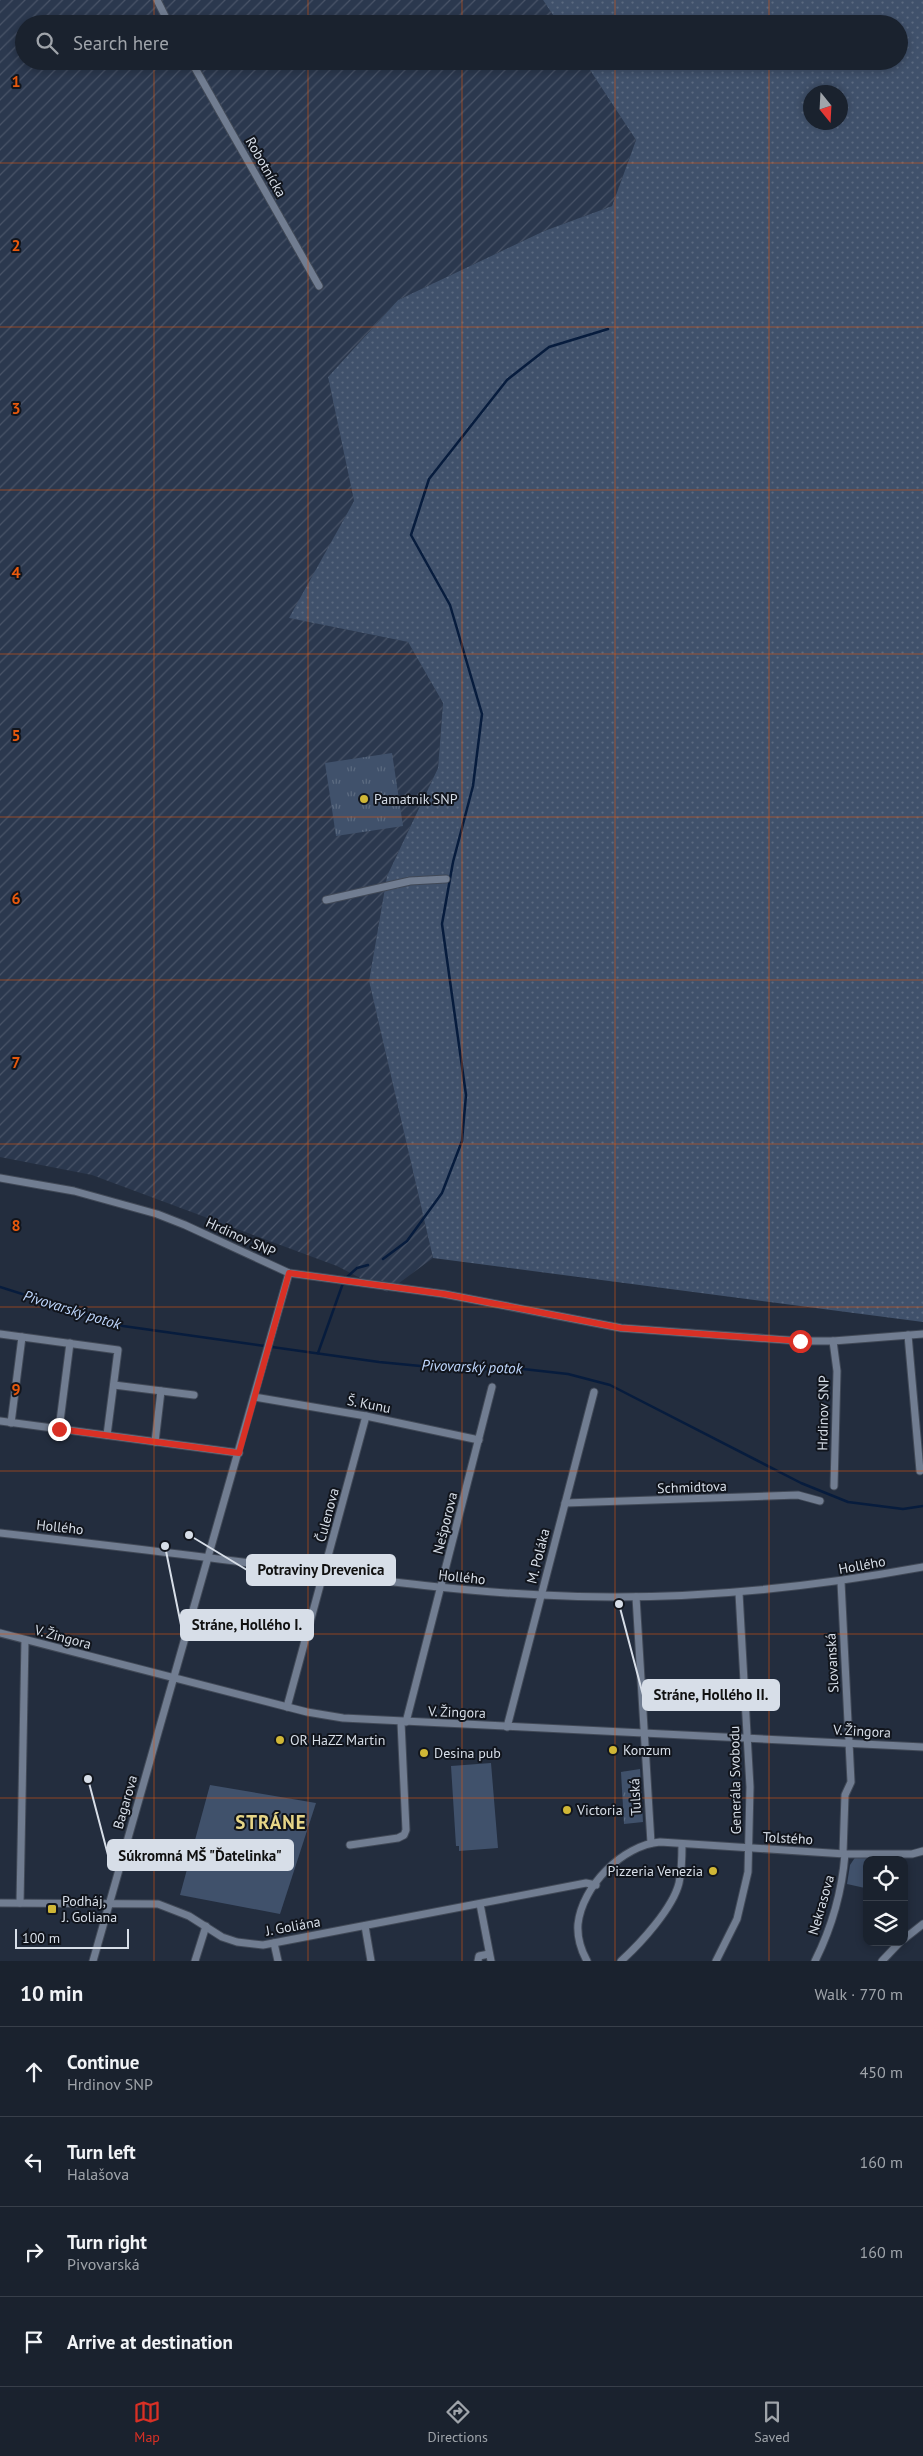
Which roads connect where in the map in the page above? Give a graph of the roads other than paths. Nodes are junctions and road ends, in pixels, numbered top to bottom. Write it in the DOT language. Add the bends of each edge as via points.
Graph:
graph roads {
  1 [pos="157,0"];
  2 [pos="164,15"];
  3 [pos="196,70"];
  4 [pos="319,286"];
  5 [pos="446,879"];
  6 [pos="326,900"];
  7 [pos="0,1178"];
  8 [pos="289,1273"];
  9 [pos="0,1334"];
  10 [pos="923,1334"];
  11 [pos="908,1335"];
  12 [pos="22,1337"];
  13 [pos="833,1340"];
  14 [pos="70,1343"];
  15 [pos="114,1385"];
  16 [pos="492,1387"];
  17 [pos="161,1391"];
  18 [pos="594,1392"];
  19 [pos="194,1395"];
  20 [pos="254,1397"];
  21 [pos="366,1416"];
  22 [pos="0,1421"];
  23 [pos="11,1423"];
  24 [pos="59,1429"];
  25 [pos="107,1436"];
  26 [pos="479,1440"];
  27 [pos="155,1442"];
  28 [pos="239,1453"];
  29 [pos="920,1471"];
  30 [pos="834,1486"];
  31 [pos="820,1501"];
  32 [pos="565,1502"];
  33 [pos="0,1533"];
  34 [pos="208,1557"];
  35 [pos="923,1567"];
  36 [pos="324,1573"];
  37 [pos="841,1582"];
  38 [pos="441,1588"];
  39 [pos="739,1593"];
  40 [pos="541,1595"];
  41 [pos="636,1597"];
  42 [pos="0,1633"];
  43 [pos="25,1640"];
  44 [pos="173,1678"];
  45 [pos="287,1707"];
  46 [pos="404,1722"];
  47 [pos="507,1726"];
  48 [pos="644,1733"];
  49 [pos="747,1738"];
  50 [pos="849,1743"];
  51 [pos="923,1747"];
  52 [pos="651,1843"];
  53 [pos="682,1844"];
  54 [pos="350,1845"];
  55 [pos="749,1849"];
  56 [pos="923,1851"];
  57 [pos="844,1853"];
  58 [pos="596,1885"];
  59 [pos="0,1903"];
  60 [pos="20,1903"];
  61 [pos="109,1904"];
  62 [pos="480,1904"];
  63 [pos="923,1924"];
  64 [pos="206,1926"];
  65 [pos="365,1926"];
  66 [pos="908,1936"];
  67 [pos="274,1943"];
  68 [pos="896,1946"];
  69 [pos="888,1954"];
  70 [pos="490,1958"];
  71 [pos="93,1961"];
  72 [pos="195,1961"];
  73 [pos="278,1961"];
  74 [pos="372,1961"];
  75 [pos="478,1961"];
  76 [pos="586,1961"];
  77 [pos="621,1961"];
  78 [pos="716,1961"];
  79 [pos="815,1961"];
  80 [pos="882,1961"];
  81 [pos="892,1961"];
  1 -- 2 [label="street"];
  3 -- 4 [label="street, Robotnícka"];
  5 -- 6 [label="street" via="410,881"];
  7 -- 8 [label="street, Hrdinov SNP" via="74,1191 157,1214"];
  8 -- 13 [label="street, Hrdinov SNP" via="502,1304 621,1328 760,1339"];
  8 -- 20 [label="street, Bagarova"];
  9 -- 12 [label="street"];
  10 -- 11 [label="street, Hrdinov SNP"];
  11 -- 13 [label="street, Hrdinov SNP"];
  11 -- 29 [label="street"];
  12 -- 14 [label="street"];
  12 -- 23 [label="street"];
  13 -- 30 [label="street, Hrdinov SNP" via="837,1371"];
  14 -- 15 [label="street" via="118,1350"];
  14 -- 24 [label="street"];
  15 -- 17 [label="street"];
  15 -- 25 [label="street"];
  16 -- 26 [label="street, Nešporova"];
  17 -- 19 [label="street"];
  17 -- 27 [label="street"];
  18 -- 32 [label="street, M. Poláka"];
  20 -- 21 [label="street, Š. Kunu"];
  20 -- 28 [label="street, Bagarova"];
  21 -- 26 [label="street, Š. Kunu"];
  21 -- 36 [label="street, Čulenova"];
  22 -- 23 [label="street"];
  23 -- 24 [label="street"];
  24 -- 25 [label="street"];
  25 -- 27 [label="street"];
  26 -- 38 [label="street, Nešporova"];
  27 -- 28 [label="street"];
  28 -- 34 [label="street, Bagarova"];
  31 -- 32 [label="street, Schmidtova" via="798,1495"];
  32 -- 40 [label="street, M. Poláka"];
  33 -- 34 [label="street, Hollého"];
  34 -- 36 [label="street, Hollého"];
  34 -- 44 [label="street, Bagarova"];
  35 -- 37 [label="street, Hollého"];
  36 -- 38 [label="street, Hollého"];
  36 -- 45 [label="street, Čulenova"];
  37 -- 39 [label="street, Hollého"];
  37 -- 50 [label="street, Slovanská"];
  38 -- 40 [label="street, Hollého"];
  38 -- 46 [label="street, Nešporova"];
  39 -- 41 [label="street, Hollého"];
  39 -- 49 [label="street, Generála Svobodu"];
  40 -- 41 [label="street, Hollého"];
  40 -- 47 [label="street, M. Poláka"];
  41 -- 48 [label="street, Tulská"];
  42 -- 43 [label="street, V. Žingora"];
  43 -- 44 [label="street, V. Žingora"];
  43 -- 60 [label="street"];
  44 -- 45 [label="street, V. Žingora"];
  44 -- 61 [label="street, Bagarova"];
  45 -- 46 [label="street, V. Žingora" via="334,1717"];
  46 -- 47 [label="street, V. Žingora"];
  46 -- 54 [label="street, Nešporova" via="404,1835"];
  47 -- 48 [label="street, V. Žingora"];
  48 -- 49 [label="street, V. Žingora"];
  48 -- 52 [label="street, Tulská"];
  49 -- 50 [label="street, V. Žingora"];
  49 -- 55 [label="street, Generála Svobodu"];
  50 -- 51 [label="street, V. Žingora"];
  50 -- 57 [label="street, Nekrasova" via="851,1782 845,1795"];
  52 -- 53 [label="street, Tolstého"];
  52 -- 58 [label="street" via="624,1854"];
  53 -- 55 [label="street, Tolstého"];
  53 -- 77 [label="street" via="679,1885 671,1901 637,1947"];
  55 -- 57 [label="street, Tolstého"];
  55 -- 78 [label="street, Generála Svobodu" via="742,1905"];
  56 -- 57 [label="street, Tolstého" via="912,1854"];
  57 -- 79 [label="street, Nekrasova" via="837,1903"];
  58 -- 62 [label="street, J. Goliána" via="586,1883"];
  58 -- 76 [label="street" via="578,1924 580,1946"];
  59 -- 60 [label="street, J. Goliána"];
  60 -- 61 [label="street, J. Goliána"];
  61 -- 64 [label="street, J. Goliána" via="158,1904 176,1909"];
  61 -- 71 [label="street, Bagarova"];
  62 -- 65 [label="street, J. Goliána"];
  62 -- 70 [label="street"];
  63 -- 66 [label="street"];
  64 -- 67 [label="street, J. Goliána" via="237,1942 252,1945"];
  64 -- 72 [label="street"];
  65 -- 67 [label="street, J. Goliána"];
  65 -- 74 [label="street"];
  67 -- 73 [label="street"];
  68 -- 69 [label="street"];
  69 -- 80 [label="street"];
  69 -- 81 [label="street"];
  70 -- 75 [label="street" via="479,1956"];
}
